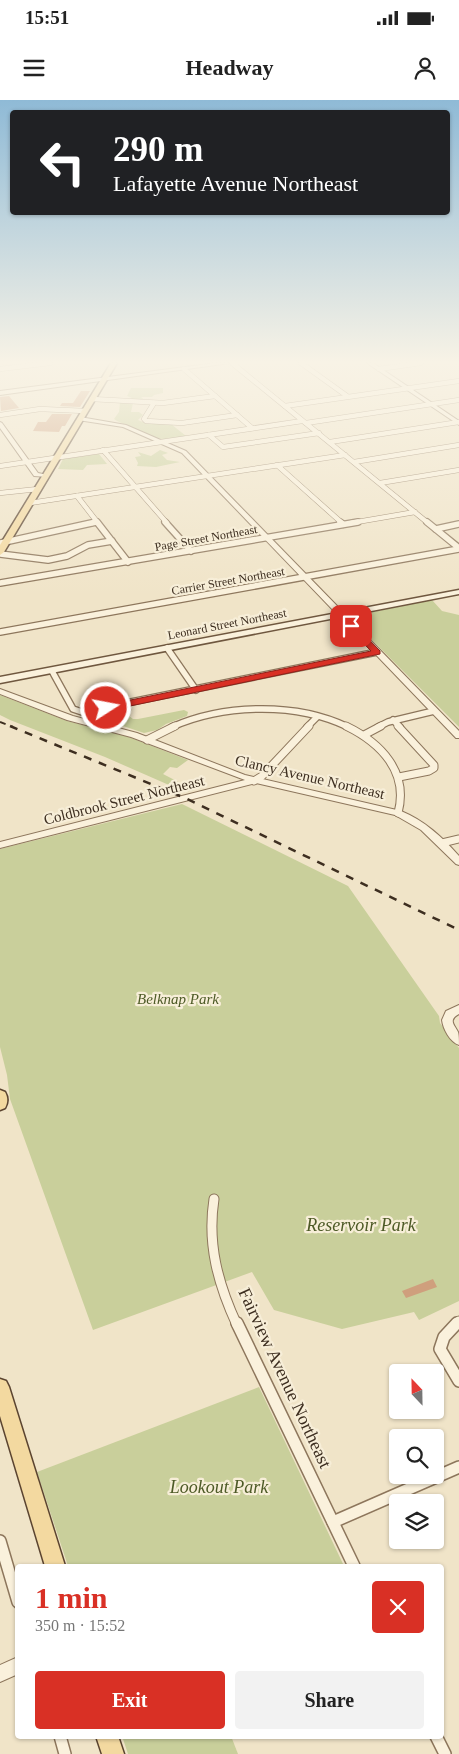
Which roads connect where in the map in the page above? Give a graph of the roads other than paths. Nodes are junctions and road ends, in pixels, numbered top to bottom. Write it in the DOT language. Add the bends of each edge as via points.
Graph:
graph roads {
  1 [pos="12,440"];
  2 [pos="67,440"];
  3 [pos="158,440"];
  4 [pos="174,440"];
  5 [pos="215,440"];
  6 [pos="270,440"];
  7 [pos="342,440"];
  8 [pos="162,442"];
  9 [pos="330,442"];
  10 [pos="459,445"];
  11 [pos="103,450"];
  12 [pos="345,455"];
  13 [pos="57,457"];
  14 [pos="27,461"];
  15 [pos="354,462"];
  16 [pos="277,465"];
  17 [pos="0,466"];
  18 [pos="459,470"];
  19 [pos="46,476"];
  20 [pos="208,476"];
  21 [pos="380,483"];
  22 [pos="136,488"];
  23 [pos="38,489"];
  24 [pos="0,493"];
  25 [pos="77,496"];
  26 [pos="30,503"];
  27 [pos="415,512"];
  28 [pos="96,522"];
  29 [pos="343,524"];
  30 [pos="459,524"];
  31 [pos="436,529"];
  32 [pos="268,537"];
  33 [pos="112,541"];
  34 [pos="3,542"];
  35 [pos="459,548"];
  36 [pos="191,551"];
  37 [pos="0,553"];
  38 [pos="128,562"];
  39 [pos="305,577"];
  40 [pos="0,583"];
  41 [pos="459,592"];
  42 [pos="340,615"];
  43 [pos="0,632"];
  44 [pos="167,648"];
  45 [pos="377,652"];
  46 [pos="52,671"];
  47 [pos="0,680"];
  48 [pos="196,690"];
  49 [pos="0,691"];
  50 [pos="434,710"];
  51 [pos="318,717"];
  52 [pos="392,720"];
  53 [pos="364,735"];
  54 [pos="459,736"];
  55 [pos="147,740"];
  56 [pos="399,777"];
  57 [pos="254,780"];
  58 [pos="398,813"];
  59 [pos="459,838"];
  60 [pos="442,843"];
  61 [pos="0,845"];
  62 [pos="459,862"];
  63 [pos="459,1009"];
  64 [pos="459,1041"];
  65 [pos="0,1096"];
  66 [pos="0,1104"];
  67 [pos="214,1199"];
  68 [pos="459,1322"];
  69 [pos="459,1381"];
  70 [pos="0,1387"];
  71 [pos="459,1467"];
  72 [pos="333,1522"];
  73 [pos="0,1541"];
  74 [pos="54,1564"];
  75 [pos="353,1564"];
  76 [pos="15,1592"];
  77 [pos="15,1666"];
  78 [pos="0,1674"];
  79 [pos="61,1739"];
  80 [pos="108,1739"];
  81 [pos="437,1739"];
  82 [pos="65,1754"];
  83 [pos="112,1754"];
  84 [pos="444,1754"];
  1 -- 14 [label="street"];
  2 -- 13 [label="main road"];
  3 -- 8 [label="street"];
  4 -- 8 [label="street"];
  5 -- 6 [label="street" via="223,447"];
  7 -- 9 [label="street"];
  8 -- 11 [label="street"];
  8 -- 20 [label="street" via="184,452"];
  9 -- 12 [label="street"];
  10 -- 15 [label="street"];
  11 -- 13 [label="street"];
  11 -- 22 [label="street"];
  12 -- 15 [label="street"];
  12 -- 16 [label="street"];
  13 -- 14 [label="street"];
  13 -- 19 [label="main road"];
  14 -- 17 [label="street"];
  14 -- 19 [label="street" via="36,475"];
  15 -- 21 [label="street"];
  16 -- 20 [label="street"];
  16 -- 29 [label="street"];
  18 -- 21 [label="street"];
  19 -- 23 [label="main road"];
  20 -- 22 [label="street"];
  20 -- 32 [label="street"];
  21 -- 27 [label="street"];
  22 -- 25 [label="street"];
  22 -- 36 [label="street"];
  23 -- 24 [label="street"];
  23 -- 26 [label="main road"];
  25 -- 26 [label="street"];
  25 -- 28 [label="street"];
  26 -- 34 [label="main road"];
  27 -- 29 [label="street, Page Street Northeast"];
  27 -- 31 [label="street"];
  28 -- 33 [label="street"];
  28 -- 34 [label="street"];
  29 -- 32 [label="street, Page Street Northeast"];
  30 -- 31 [label="street"];
  31 -- 35 [label="street"];
  32 -- 36 [label="street, Page Street Northeast"];
  32 -- 39 [label="street"];
  33 -- 37 [label="street" via="88,545 67,556 48,560"];
  33 -- 38 [label="street"];
  34 -- 37 [label="main road"];
  35 -- 39 [label="street, Carrier Street Northeast"];
  36 -- 38 [label="street, Page Street Northeast"];
  38 -- 40 [label="street, Page Street Northeast"];
  39 -- 42 [label="street"];
  39 -- 43 [label="street, Carrier Street Northeast"];
  41 -- 42 [label="main road, Leonard Street Northeast"];
  42 -- 44 [label="main road, Leonard Street Northeast"];
  42 -- 45 [label="street"];
  44 -- 46 [label="main road, Leonard Street Northeast"];
  44 -- 48 [label="street"];
  45 -- 48 [label="street"];
  45 -- 50 [label="street"];
  46 -- 47 [label="main road, Leonard Street Northeast"];
  46 -- 48 [label="street" via="77,712"];
  49 -- 55 [label="street, Clancy Avenue Northeast" via="70,718"];
  50 -- 52 [label="street"];
  50 -- 54 [label="street"];
  51 -- 53 [label="street"];
  51 -- 55 [label="street" via="275,710 224,712 183,722"];
  51 -- 57 [label="street" via="262,776"];
  52 -- 53 [label="street"];
  52 -- 56 [label="street" via="434,765 429,771"];
  53 -- 56 [label="street" via="391,760"];
  55 -- 57 [label="street, Clancy Avenue Northeast"];
  56 -- 58 [label="street"];
  57 -- 58 [label="street, Clancy Avenue Northeast"];
  57 -- 61 [label="street, Coldbrook Street Northeast"];
  58 -- 60 [label="street, Clancy Avenue Northeast" via="423,826"];
  59 -- 60 [label="street"];
  60 -- 62 [label="street, Clancy Avenue Northeast"];
  63 -- 64 [label="street" via="447,1016 448,1026"];
  65 -- 66 [label="main road"];
  67 -- 72 [label="street, Fairview Avenue Northeast" via="211,1246 214,1268 228,1305"];
  68 -- 69 [label="street" via="442,1339 440,1349"];
  70 -- 74 [label="main road"];
  71 -- 72 [label="street"];
  72 -- 75 [label="street, Fairview Avenue Northeast"];
  73 -- 76 [label="street"];
  77 -- 78 [label="street"];
  79 -- 82 [label="street"];
  80 -- 83 [label="main road"];
  81 -- 84 [label="street"];
}
